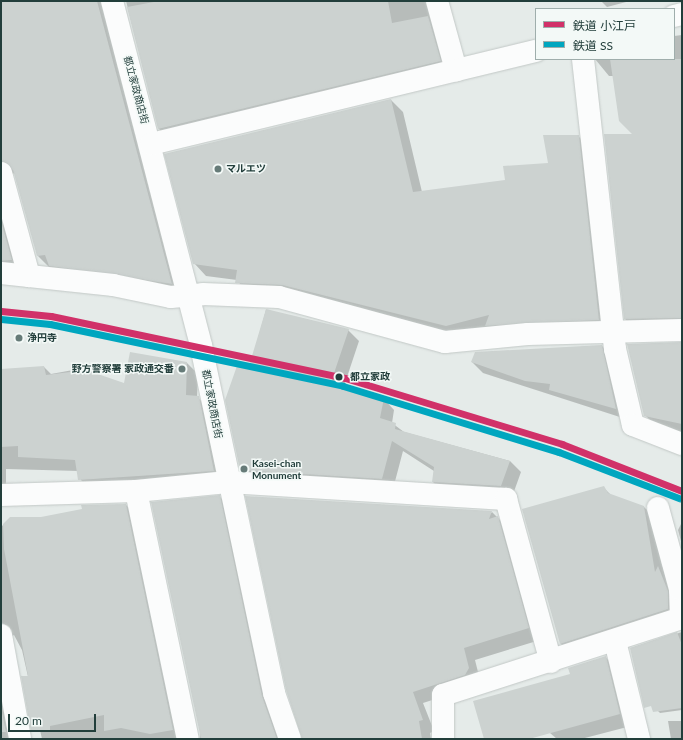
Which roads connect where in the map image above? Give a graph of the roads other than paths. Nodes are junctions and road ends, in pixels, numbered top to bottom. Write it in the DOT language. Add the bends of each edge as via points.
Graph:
graph roads {
  1 [pos="112,1"];
  2 [pos="437,1"];
  3 [pos="535,51"];
  4 [pos="583,60"];
  5 [pos="456,70"];
  6 [pos="151,144"];
  7 [pos="1,173"];
  8 [pos="1,273"];
  9 [pos="29,276"];
  10 [pos="187,296"];
  11 [pos="682,330"];
  12 [pos="615,334"];
  13 [pos="682,444"];
  14 [pos="228,482"];
  15 [pos="136,491"];
  16 [pos="1,495"];
  17 [pos="658,508"];
  18 [pos="681,589"];
  19 [pos="1,635"];
  20 [pos="616,641"];
  21 [pos="551,662"];
  22 [pos="20,739"];
  23 [pos="188,739"];
  24 [pos="290,739"];
  25 [pos="443,739"];
  26 [pos="639,739"];
  1 -- 6 [label="street, 都立家政商店街"];
  2 -- 5 [label="street"];
  3 -- 5 [label="street"];
  4 -- 12 [label="street"];
  5 -- 6 [label="street"];
  6 -- 10 [label="street, 都立家政商店街"];
  7 -- 9 [label="street"];
  8 -- 9 [label="street"];
  9 -- 10 [label="street" via="113,285 172,298"];
  10 -- 12 [label="street" via="279,298 445,342 528,334"];
  10 -- 14 [label="street, 都立家政商店街"];
  11 -- 12 [label="street"];
  12 -- 13 [label="street" via="633,425"];
  14 -- 15 [label="street"];
  14 -- 21 [label="street" via="506,499"];
  14 -- 24 [label="street, 都立家政商店街" via="274,693"];
  15 -- 16 [label="street"];
  15 -- 23 [label="street"];
  17 -- 18 [label="street"];
  18 -- 20 [label="street" via="681,618"];
  19 -- 22 [label="street"];
  20 -- 21 [label="street"];
  20 -- 26 [label="street"];
  21 -- 25 [label="street" via="444,695"];
}
